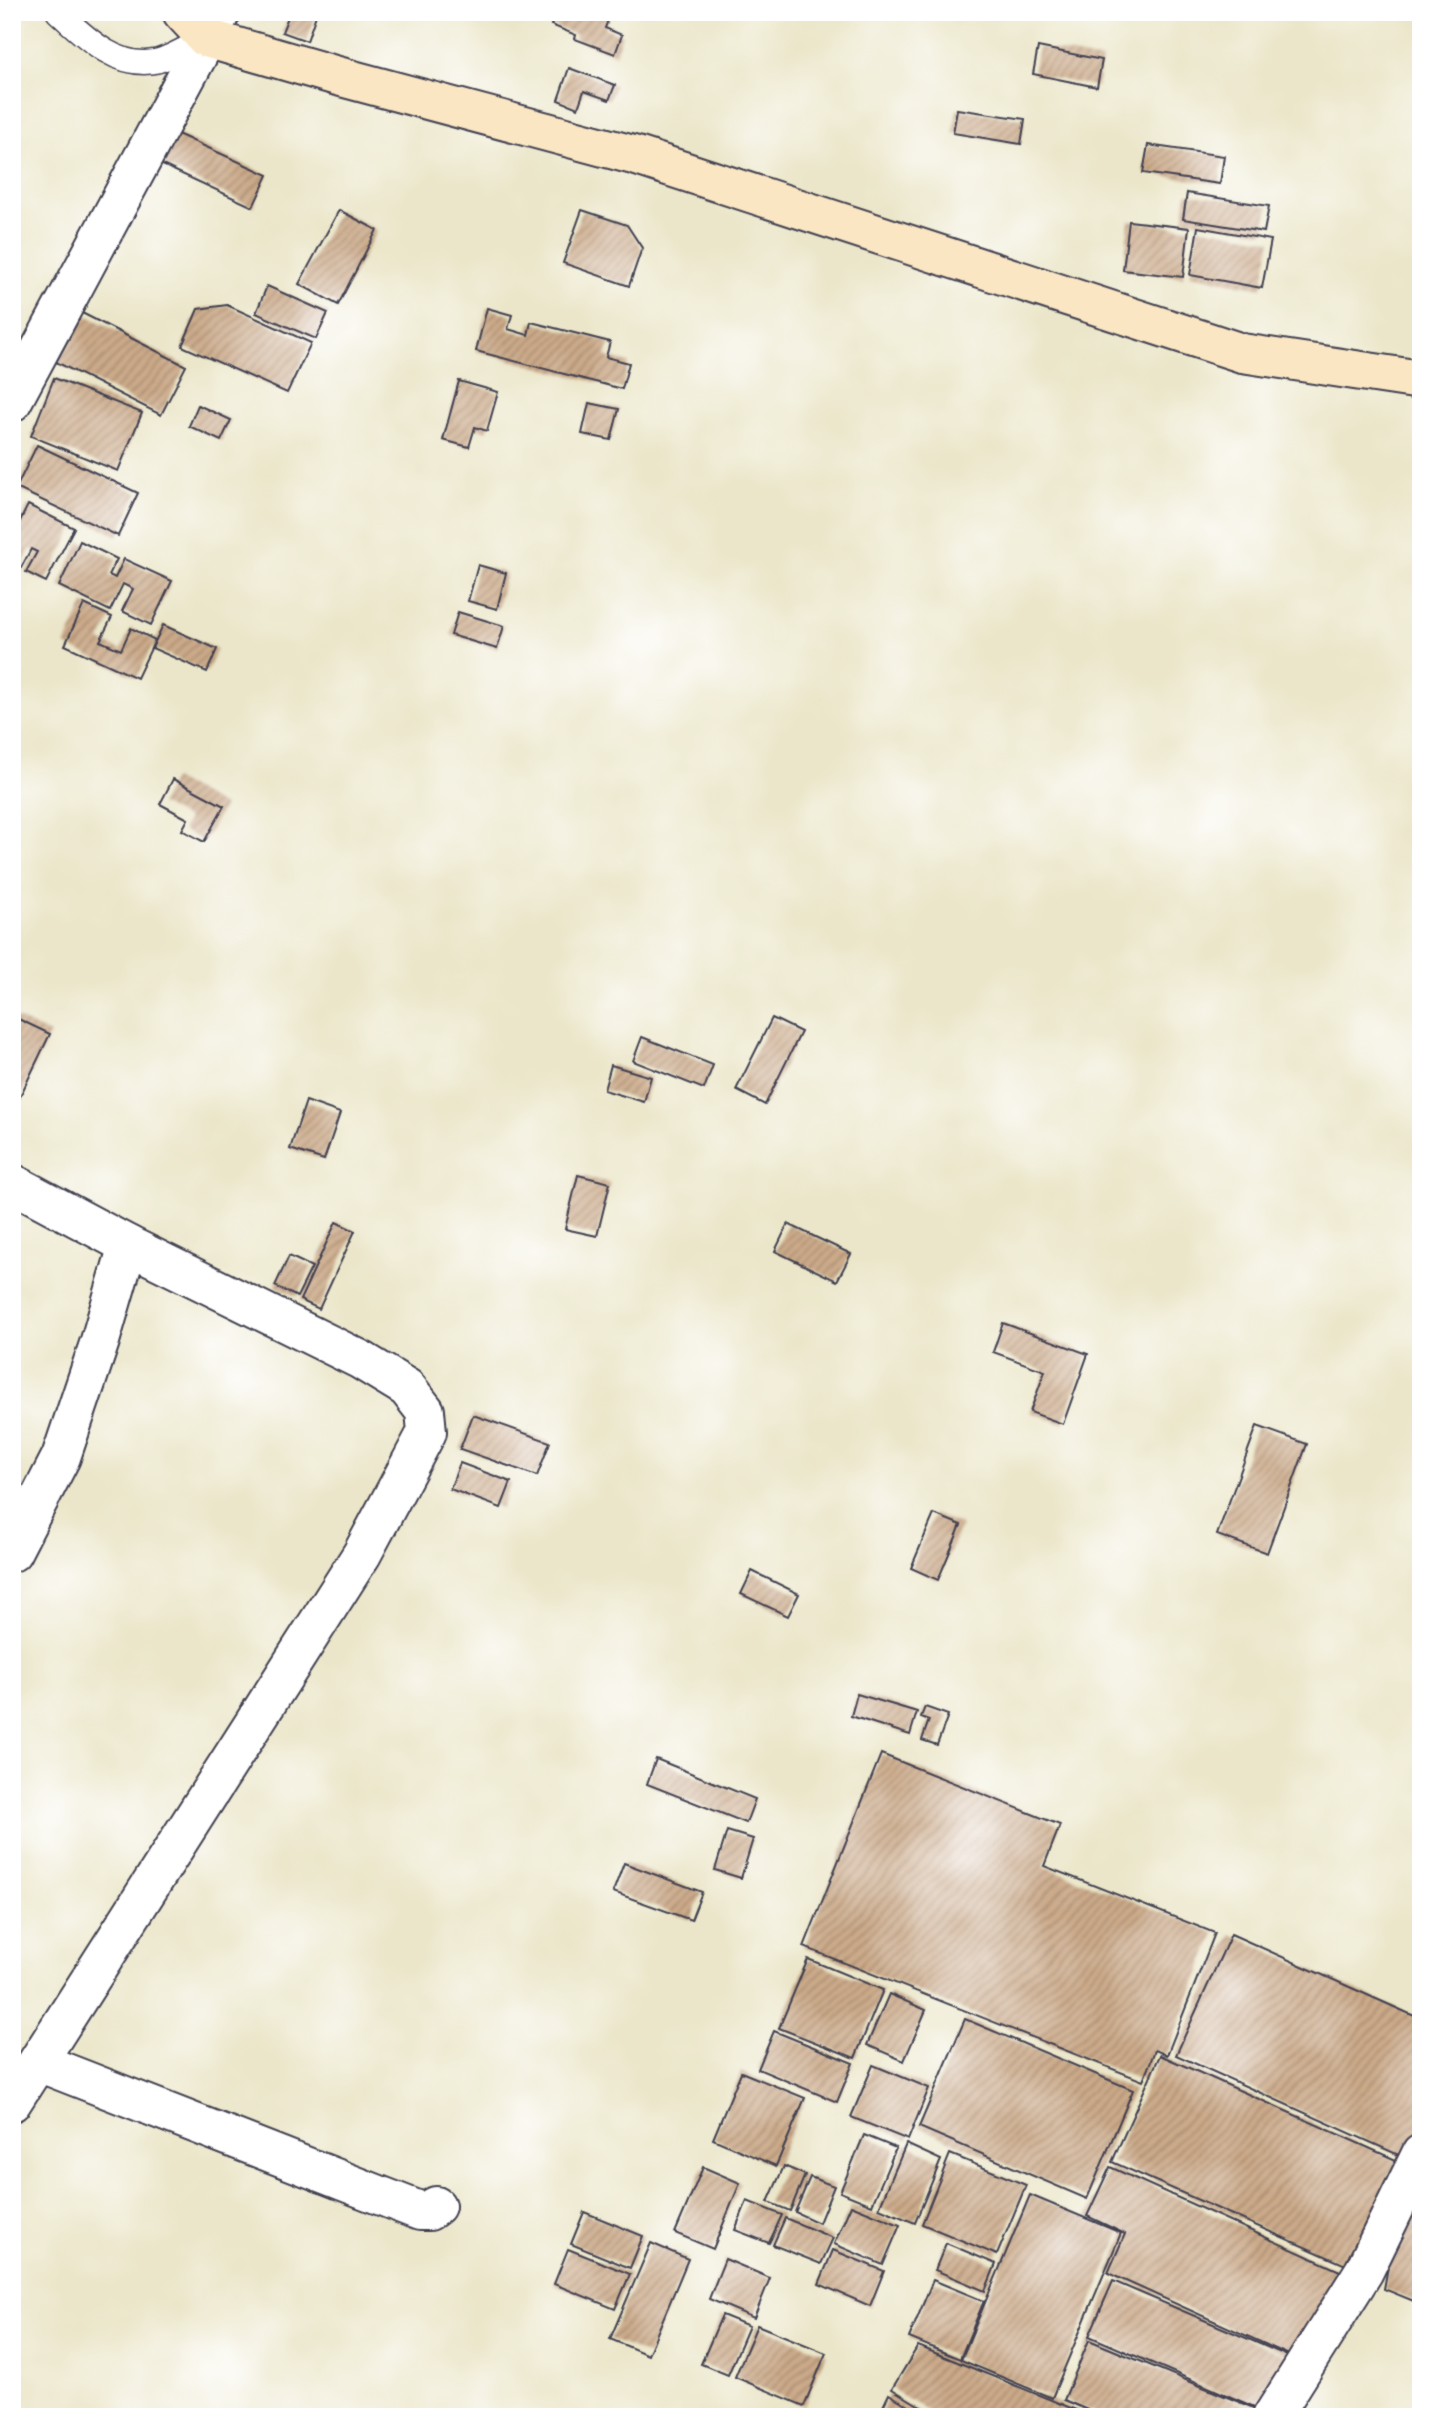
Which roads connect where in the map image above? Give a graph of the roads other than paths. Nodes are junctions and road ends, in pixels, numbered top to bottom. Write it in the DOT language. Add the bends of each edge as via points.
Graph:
graph roads {
  1 [pos="58,12"];
  2 [pos="203,21"];
  3 [pos="1421,380"];
  4 [pos="12,402"];
  5 [pos="12,1183"];
  6 [pos="128,1245"];
  7 [pos="12,1552"];
  8 [pos="38,2062"];
  9 [pos="12,2102"];
  10 [pos="1421,2154"];
  11 [pos="436,2206"];
  12 [pos="1272,2417"];
  1 -- 2 [label="lane" via="93,44 130,62 157,61"];
  2 -- 3 [label="street" via="334,75 637,156 1242,353"];
  2 -- 4 [label="street"];
  5 -- 6 [label="street"];
  6 -- 7 [label="street" via="61,1457"];
  6 -- 8 [label="street" via="361,1360 407,1388 425,1410 427,1432 362,1554"];
  8 -- 9 [label="street"];
  8 -- 11 [label="street" via="419,2211"];
  10 -- 12 [label="street" via="1364,2271"];
}
